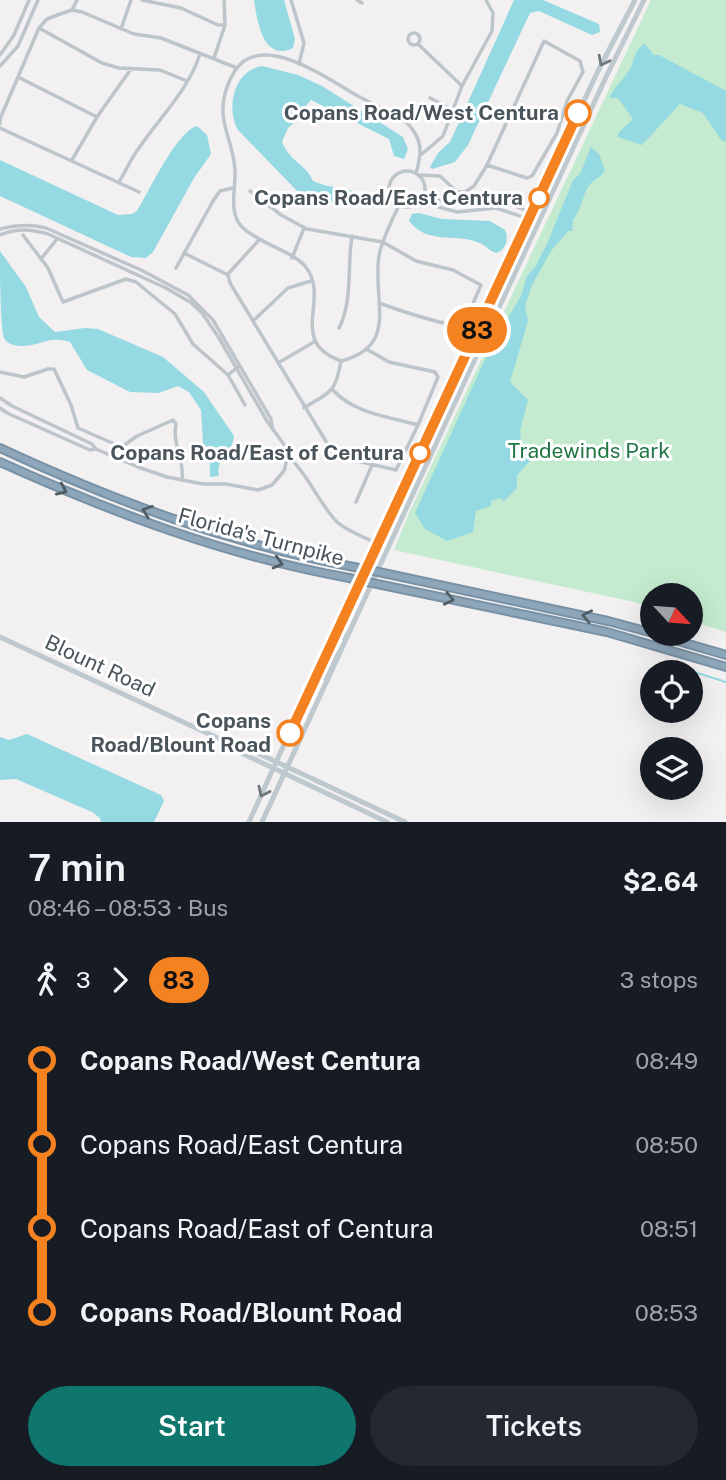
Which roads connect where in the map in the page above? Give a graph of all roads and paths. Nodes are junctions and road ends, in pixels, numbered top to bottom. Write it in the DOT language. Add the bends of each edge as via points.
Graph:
graph roads {
  1 [pos="29,0"];
  2 [pos="38,0"];
  3 [pos="77,0"];
  4 [pos="131,0"];
  5 [pos="142,0"];
  6 [pos="224,0"];
  7 [pos="291,0"];
  8 [pos="486,0"];
  9 [pos="635,0"];
  10 [pos="645,0"];
  11 [pos="72,10"];
  12 [pos="225,25"];
  13 [pos="39,28"];
  14 [pos="121,29"];
  15 [pos="418,44"];
  16 [pos="200,54"];
  17 [pos="0,55"];
  18 [pos="214,58"];
  19 [pos="299,64"];
  20 [pos="0,66"];
  21 [pos="237,68"];
  22 [pos="131,69"];
  23 [pos="17,77"];
  24 [pos="187,81"];
  25 [pos="462,86"];
  26 [pos="430,98"];
  27 [pos="582,106"];
  28 [pos="453,110"];
  29 [pos="591,110"];
  30 [pos="97,117"];
  31 [pos="0,126"];
  32 [pos="422,154"];
  33 [pos="72,160"];
  34 [pos="487,165"];
  35 [pos="417,174"];
  36 [pos="434,174"];
  37 [pos="119,182"];
  38 [pos="233,188"];
  39 [pos="424,190"];
  40 [pos="250,191"];
  41 [pos="139,192"];
  42 [pos="497,199"];
  43 [pos="449,202"];
  44 [pos="399,205"];
  45 [pos="412,206"];
  46 [pos="496,208"];
  47 [pos="447,209"];
  48 [pos="530,216"];
  49 [pos="539,222"];
  50 [pos="304,228"];
  51 [pos="0,229"];
  52 [pos="0,235"];
  53 [pos="23,235"];
  54 [pos="58,236"];
  55 [pos="352,236"];
  56 [pos="260,240"];
  57 [pos="383,242"];
  58 [pos="184,253"];
  59 [pos="292,258"];
  60 [pos="41,259"];
  61 [pos="176,268"];
  62 [pos="140,273"];
  63 [pos="228,275"];
  64 [pos="312,281"];
  65 [pos="136,282"];
  66 [pos="379,303"];
  67 [pos="253,321"];
  68 [pos="340,328"];
  69 [pos="314,342"];
  70 [pos="368,350"];
  71 [pos="341,361"];
  72 [pos="278,363"];
  73 [pos="238,367"];
  74 [pos="0,372"];
  75 [pos="228,375"];
  76 [pos="333,390"];
  77 [pos="0,398"];
  78 [pos="245,405"];
  79 [pos="0,408"];
  80 [pos="304,408"];
  81 [pos="418,425"];
  82 [pos="99,437"];
  83 [pos="425,441"];
  84 [pos="434,446"];
  85 [pos="0,448"];
  86 [pos="96,449"];
  87 [pos="288,456"];
  88 [pos="0,463"];
  89 [pos="372,465"];
  90 [pos="182,480"];
  91 [pos="356,502"];
  92 [pos="377,544"];
  93 [pos="640,630"];
  94 [pos="0,638"];
  95 [pos="345,639"];
  96 [pos="330,643"];
  97 [pos="696,646"];
  98 [pos="726,655"];
  99 [pos="726,667"];
  100 [pos="324,685"];
  101 [pos="276,765"];
  102 [pos="286,766"];
  103 [pos="284,773"];
  104 [pos="249,822"];
  105 [pos="262,822"];
  106 [pos="387,822"];
  107 [pos="405,822"];
  1 -- 17 [label="street"];
  2 -- 20 [label="street" via="18,46"];
  3 -- 11 [label="street"];
  4 -- 14 [label="street"];
  5 -- 12 [label="street"];
  6 -- 12 [label="street"];
  7 -- 19 [label="street" via="304,43"];
  8 -- 25 [label="street" via="493,12 492,31"];
  9 -- 27 [label="main road, one-way"];
  10 -- 29 [label="main road"];
  11 -- 13 [label="street" via="47,19"];
  11 -- 14 [label="street"];
  12 -- 18 [label="street"];
  13 -- 22 [label="street" via="102,63"];
  13 -- 23 [label="street"];
  14 -- 16 [label="street"];
  15 -- 25 [label="street"];
  16 -- 18 [label="street"];
  16 -- 24 [label="street"];
  18 -- 21 [label="street"];
  19 -- 21 [label="street" via="260,56"];
  19 -- 32 [label="street" via="407,123 416,132"];
  21 -- 38 [label="street" via="222,103 235,171"];
  22 -- 24 [label="street" via="160,70"];
  22 -- 30 [label="street"];
  23 -- 30 [label="street"];
  23 -- 31 [label="street"];
  24 -- 37 [label="street"];
  25 -- 28 [label="street"];
  26 -- 28 [label="street"];
  27 -- 29 [label="main road"];
  27 -- 48 [label="main road"];
  28 -- 32 [label="street" via="443,136"];
  29 -- 49 [label="main road"];
  30 -- 33 [label="street"];
  31 -- 33 [label="street"];
  32 -- 35 [label="street"];
  33 -- 37 [label="street"];
  34 -- 34 [label="street" via="544,41 580,61 583,72 532,176"];
  34 -- 36 [label="street" via="474,186 464,192 457,192"];
  35 -- 36 [label="street"];
  35 -- 39 [label="street"];
  35 -- 44 [label="street" via="401,171 393,177 389,194"];
  36 -- 39 [label="street"];
  37 -- 41 [label="street"];
  38 -- 56 [label="street" via="237,220"];
  38 -- 58 [label="street" via="220,191"];
  39 -- 43 [label="street"];
  39 -- 45 [label="street"];
  40 -- 50 [label="street"];
  42 -- 43 [label="street"];
  42 -- 46 [label="street"];
  42 -- 48 [label="street"];
  43 -- 47 [label="street"];
  44 -- 45 [label="street"];
  44 -- 57 [label="street"];
  45 -- 47 [label="street"];
  46 -- 47 [label="street"];
  46 -- 48 [label="street"];
  48 -- 49 [label="street"];
  48 -- 83 [label="main road"];
  49 -- 84 [label="main road"];
  50 -- 55 [label="street"];
  50 -- 59 [label="street"];
  51 -- 54 [label="street" via="34,225"];
  52 -- 54 [label="street" via="31,229"];
  53 -- 60 [label="street"];
  54 -- 60 [label="street"];
  54 -- 62 [label="street"];
  55 -- 57 [label="street"];
  55 -- 68 [label="street" via="345,317"];
  56 -- 59 [label="street"];
  56 -- 63 [label="street"];
  57 -- 66 [label="street" via="377,276"];
  57 -- 66 [label="street" via="416,261 453,270 481,285 460,327"];
  58 -- 61 [label="street"];
  58 -- 63 [label="street"];
  59 -- 64 [label="street" via="305,266"];
  60 -- 65 [label="street" via="63,302 126,279"];
  62 -- 65 [label="street"];
  62 -- 73 [label="street" via="188,295 204,310 223,335"];
  63 -- 67 [label="street"];
  64 -- 67 [label="street" via="288,288"];
  64 -- 69 [label="street"];
  65 -- 75 [label="street" via="175,314 193,344"];
  66 -- 70 [label="street" via="377,330"];
  67 -- 72 [label="street"];
  69 -- 71 [label="street"];
  69 -- 72 [label="street"];
  70 -- 71 [label="street"];
  70 -- 81 [label="street" via="389,362 435,372 438,377"];
  71 -- 76 [label="street"];
  72 -- 80 [label="street"];
  73 -- 75 [label="street"];
  73 -- 87 [label="street"];
  74 -- 82 [label="street" via="24,377 54,369 78,428"];
  75 -- 78 [label="street"];
  76 -- 80 [label="street"];
  76 -- 81 [label="street" via="351,405"];
  77 -- 86 [label="street"];
  79 -- 86 [label="street"];
  80 -- 89 [label="street" via="333,453"];
  81 -- 89 [label="street" via="396,470"];
  82 -- 86 [label="street"];
  82 -- 90 [label="street" via="123,446 173,420 184,468"];
  83 -- 84 [label="main road"];
  83 -- 92 [label="main road"];
  84 -- 95 [label="main road"];
  93 -- 85 [label="highway, Florida's Turnpike, one-way, bridge" via="235,540 72,482"];
  86 -- 90 [label="street"];
  87 -- 90 [label="street" via="284,471 272,485 258,490"];
  87 -- 92 [label="street" via="338,523"];
  88 -- 99 [label="highway, Florida's Turnpike, one-way, bridge" via="146,523 297,569 607,632"];
  89 -- 91 [label="street"];
  92 -- 95 [label="main road" via="348,616"];
  92 -- 96 [label="main road"];
  94 -- 101 [label="main road, Blount Road"];
  95 -- 100 [label="main road"];
  96 -- 100 [label="main road" via="335,651"];
  96 -- 101 [label="main road"];
  97 -- 98 [label="highway, Florida's Turnpike"];
  100 -- 102 [label="main road"];
  101 -- 102 [label="main road, Blount Road"];
  101 -- 103 [label="main road, Blount Road"];
  101 -- 104 [label="main road, one-way"];
  102 -- 103 [label="main road"];
  102 -- 107 [label="main road, Blount Road"];
  103 -- 105 [label="main road"];
  103 -- 106 [label="main road, Blount Road"];
}
